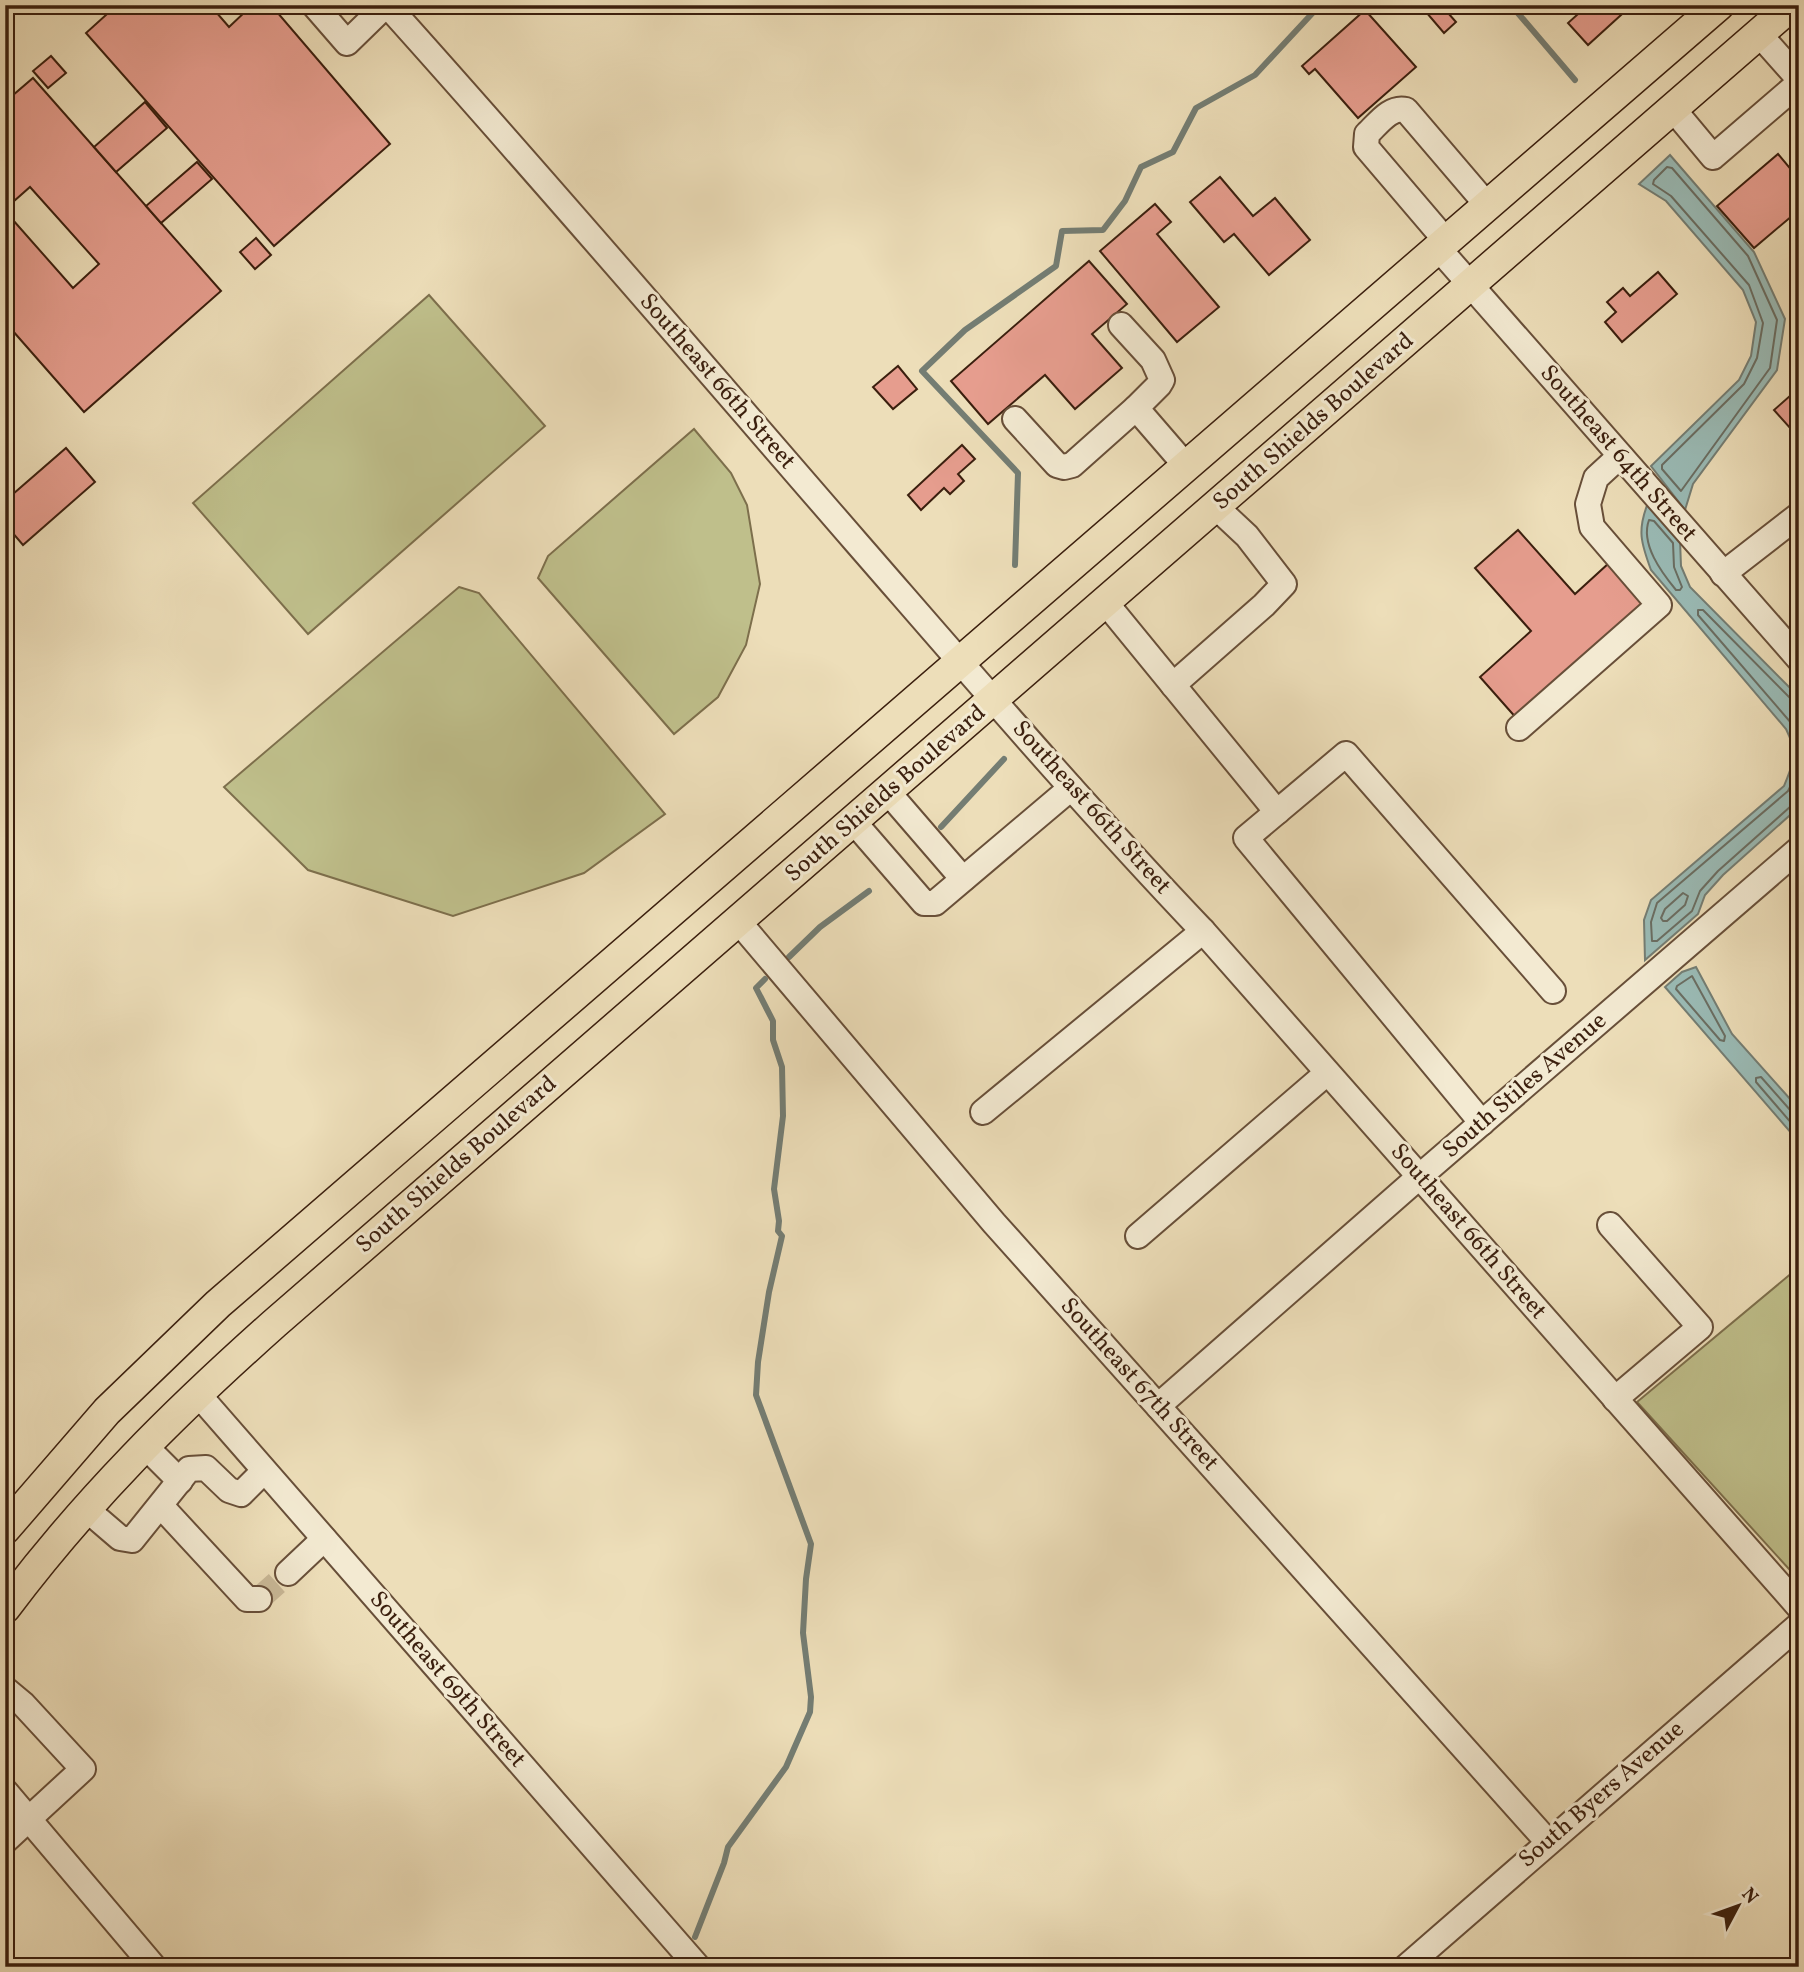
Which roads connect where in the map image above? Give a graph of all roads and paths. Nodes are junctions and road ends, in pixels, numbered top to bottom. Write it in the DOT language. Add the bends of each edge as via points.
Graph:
graph roads {
  1 [pos="314,5"];
  2 [pos="387,5"];
  3 [pos="1719,5"];
  4 [pos="1792,5"];
  5 [pos="1759,34"];
  6 [pos="1799,81"];
  7 [pos="1673,109"];
  8 [pos="1488,206"];
  9 [pos="1443,246"];
  10 [pos="1471,286"];
  11 [pos="1121,325"];
  12 [pos="1136,408"];
  13 [pos="1015,419"];
  14 [pos="1620,456"];
  15 [pos="1187,467"];
  16 [pos="1216,507"];
  17 [pos="1799,515"];
  18 [pos="1723,574"];
  19 [pos="1105,603"];
  20 [pos="1799,659"];
  21 [pos="959,661"];
  22 [pos="1173,685"];
  23 [pos="994,700"];
  24 [pos="1519,728"];
  25 [pos="1071,788"];
  26 [pos="887,791"];
  27 [pos="1277,812"];
  28 [pos="853,821"];
  29 [pos="1799,849"];
  30 [pos="963,879"];
  31 [pos="738,921"];
  32 [pos="1203,931"];
  33 [pos="1553,991"];
  34 [pos="1327,1073"];
  35 [pos="983,1112"];
  36 [pos="1482,1122"];
  37 [pos="1419,1177"];
  38 [pos="1610,1225"];
  39 [pos="1138,1236"];
  40 [pos="197,1393"];
  41 [pos="1615,1399"];
  42 [pos="1158,1406"];
  43 [pos="144,1446"];
  44 [pos="264,1471"];
  45 [pos="180,1481"];
  46 [pos="161,1506"];
  47 [pos="85,1508"];
  48 [pos="5,1530"];
  49 [pos="324,1539"];
  50 [pos="288,1573"];
  51 [pos="259,1599"];
  52 [pos="1799,1607"];
  53 [pos="5,1608"];
  54 [pos="1799,1625"];
  55 [pos="5,1689"];
  56 [pos="5,1791"];
  57 [pos="29,1819"];
  58 [pos="5,1841"];
  59 [pos="1548,1842"];
  60 [pos="154,1967"];
  61 [pos="698,1967"];
  62 [pos="1406,1967"];
  1 -- 2 [label="street" via="347,43"];
  2 -- 21 [label="street, Southeast 66th Street"];
  3 -- 8 [label="main road, South Shields Boulevard"];
  4 -- 5 [label="main road, South Shields Boulevard"];
  5 -- 6 [label="street"];
  5 -- 7 [label="main road, South Shields Boulevard"];
  6 -- 7 [label="street" via="1713,157"];
  7 -- 10 [label="main road, South Shields Boulevard"];
  8 -- 9 [label="main road, South Shields Boulevard"];
  8 -- 9 [label="street, Southeast 64th Street" via="1406,110 1391,112 1367,134 1366,147"];
  9 -- 10 [label="street, Southeast 64th Street"];
  9 -- 15 [label="main road, South Shields Boulevard"];
  10 -- 14 [label="street, Southeast 64th Street"];
  10 -- 16 [label="main road, South Shields Boulevard"];
  11 -- 12 [label="street" via="1153,360 1162,380"];
  12 -- 13 [label="street" via="1072,465 1064,467"];
  12 -- 15 [label="street"];
  14 -- 18 [label="street, Southeast 64th Street"];
  14 -- 24 [label="street" via="1595,478 1588,503 1592,527 1659,605"];
  15 -- 21 [label="main road, South Shields Boulevard"];
  16 -- 19 [label="main road, South Shields Boulevard"];
  16 -- 22 [label="street" via="1247,536 1284,584"];
  17 -- 18 [label="street"];
  18 -- 20 [label="street, Southeast 64th Street"];
  19 -- 22 [label="street"];
  19 -- 23 [label="main road, South Shields Boulevard"];
  21 -- 23 [label="street, Southeast 66th Street"];
  21 -- 48 [label="main road, South Shields Boulevard" via="218,1304 107,1411"];
  22 -- 27 [label="street"];
  23 -- 25 [label="street, Southeast 66th Street"];
  23 -- 26 [label="main road, South Shields Boulevard"];
  25 -- 30 [label="street"];
  25 -- 32 [label="street, Southeast 66th Street"];
  26 -- 28 [label="main road, South Shields Boulevard"];
  26 -- 30 [label="street"];
  27 -- 33 [label="street" via="1346,754"];
  27 -- 36 [label="street" via="1245,838"];
  28 -- 30 [label="street" via="924,903 935,903"];
  28 -- 31 [label="main road, South Shields Boulevard"];
  29 -- 36 [label="street, South Stiles Avenue"];
  31 -- 40 [label="main road, South Shields Boulevard"];
  31 -- 42 [label="street, Southeast 67th Street" via="994,1223"];
  32 -- 34 [label="street, Southeast 66th Street"];
  32 -- 35 [label="street"];
  34 -- 37 [label="street, Southeast 66th Street"];
  34 -- 39 [label="street"];
  36 -- 37 [label="street, South Stiles Avenue"];
  37 -- 41 [label="street, Southeast 66th Street"];
  37 -- 42 [label="street, South Stiles Avenue"];
  38 -- 41 [label="street" via="1700,1327"];
  40 -- 43 [label="main road, South Shields Boulevard"];
  40 -- 44 [label="street, Southeast 69th Street"];
  41 -- 52 [label="street, Southeast 66th Street"];
  42 -- 59 [label="street, Southeast 67th Street"];
  43 -- 45 [label="street"];
  43 -- 47 [label="main road, South Shields Boulevard"];
  44 -- 45 [label="street" via="241,1493 229,1490 206,1468 189,1469"];
  44 -- 49 [label="street, Southeast 69th Street"];
  45 -- 46 [label="street"];
  46 -- 47 [label="street" via="132,1539 120,1538"];
  46 -- 51 [label="street" via="247,1599"];
  47 -- 53 [label="main road, South Shields Boulevard"];
  49 -- 50 [label="street"];
  49 -- 61 [label="street, Southeast 69th Street"];
  54 -- 59 [label="street, South Byers Avenue"];
  55 -- 57 [label="street" via="83,1769"];
  56 -- 57 [label="street"];
  57 -- 58 [label="street"];
  57 -- 60 [label="street"];
  59 -- 62 [label="street, South Byers Avenue"];
}
